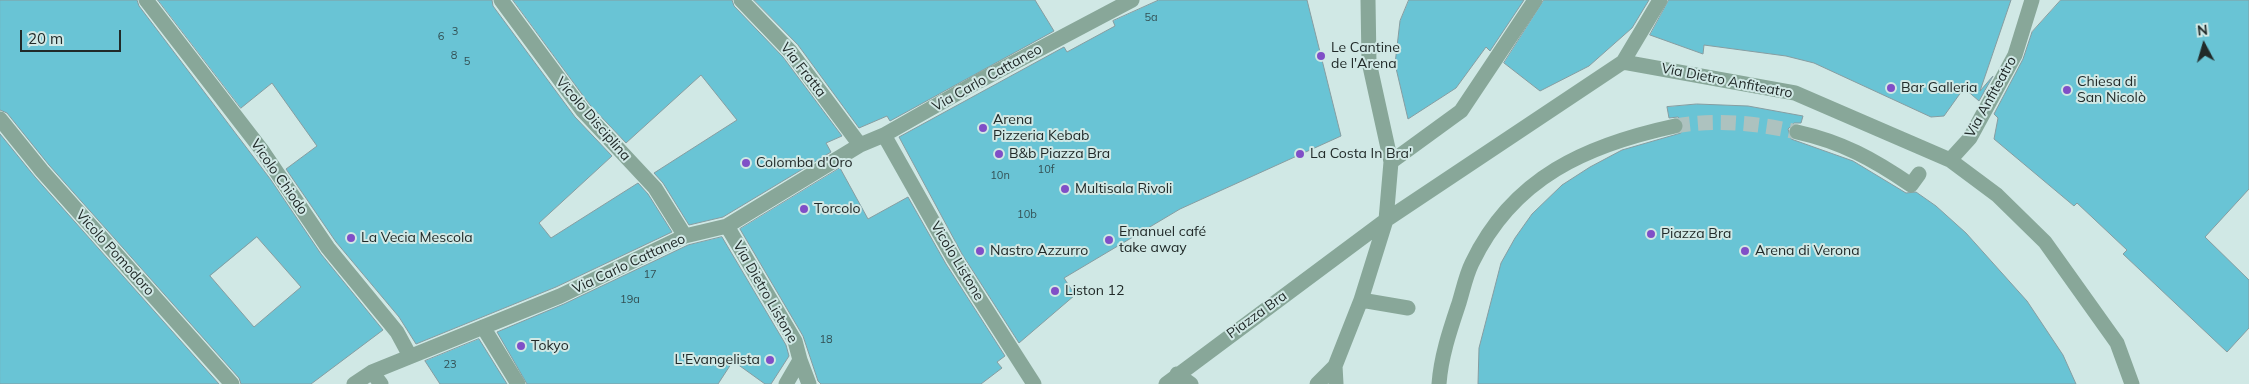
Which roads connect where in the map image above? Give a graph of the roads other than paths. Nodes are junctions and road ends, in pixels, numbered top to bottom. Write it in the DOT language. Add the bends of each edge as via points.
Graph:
graph roads {
  1 [pos="146,0"];
  2 [pos="501,0"];
  3 [pos="741,0"];
  4 [pos="1132,0"];
  5 [pos="1368,0"];
  6 [pos="1535,0"];
  7 [pos="1660,0"];
  8 [pos="2032,0"];
  9 [pos="1622,62"];
  10 [pos="0,120"];
  11 [pos="1674,126"];
  12 [pos="1797,132"];
  13 [pos="884,135"];
  14 [pos="860,145"];
  15 [pos="1950,160"];
  16 [pos="1391,162"];
  17 [pos="1919,174"];
  18 [pos="1386,220"];
  19 [pos="727,226"];
  20 [pos="685,236"];
  21 [pos="1361,300"];
  22 [pos="1408,308"];
  23 [pos="483,327"];
  24 [pos="410,356"];
  25 [pos="800,360"];
  26 [pos="1334,366"];
  27 [pos="372,372"];
  28 [pos="789,379"];
  29 [pos="1171,379"];
  30 [pos="232,384"];
  31 [pos="354,384"];
  32 [pos="381,384"];
  33 [pos="518,384"];
  34 [pos="809,384"];
  35 [pos="1034,384"];
  36 [pos="1191,384"];
  37 [pos="1317,384"];
  38 [pos="1336,384"];
  39 [pos="1439,384"];
  40 [pos="2132,384"];
  1 -- 24 [label="street, Vicolo Chiodo" via="261,149 328,248 397,332"];
  2 -- 20 [label="street, Vicolo Disciplina" via="564,88 655,188"];
  3 -- 14 [label="street, Via Fratta" via="790,51"];
  4 -- 13 [label="street, Via Carlo Cattaneo"];
  5 -- 16 [label="street" via="1369,62"];
  6 -- 16 [label="street" via="1461,111"];
  7 -- 9 [label="street"];
  8 -- 15 [label="street, Via Anfiteatro" via="2015,55 1970,138"];
  9 -- 15 [label="street, Via Dietro Anfiteatro" via="1795,93"];
  9 -- 18 [label="street, Piazza Bra"];
  10 -- 30 [label="street, Vicolo Pomodoro"];
  11 -- 39 [label="street" via="1629,136 1589,151 1555,169 1525,191 1498,222 1472,263 1441,363"];
  12 -- 17 [label="street" via="1828,139 1878,162 1911,185"];
  13 -- 14 [label="street, Via Carlo Cattaneo"];
  13 -- 35 [label="street, Vicolo Listone" via="954,259"];
  14 -- 19 [label="street, Via Carlo Cattaneo"];
  15 -- 40 [label="street, Via Dietro Anfiteatro" via="1997,194 2045,242 2117,343"];
  16 -- 18 [label="street"];
  18 -- 21 [label="street"];
  18 -- 29 [label="street, Piazza Bra"];
  19 -- 20 [label="street, Via Carlo Cattaneo"];
  19 -- 25 [label="street, Via Dietro Listone" via="795,341"];
  20 -- 23 [label="street, Via Carlo Cattaneo" via="560,296"];
  21 -- 22 [label="street"];
  21 -- 26 [label="street"];
  23 -- 24 [label="street, Via Carlo Cattaneo"];
  23 -- 33 [label="street"];
  24 -- 27 [label="street, Via Carlo Cattaneo"];
  25 -- 28 [label="street, Via Dietro Listone"];
  25 -- 34 [label="street"];
  26 -- 37 [label="street"];
  26 -- 38 [label="street"];
  27 -- 31 [label="street, Via Carlo Cattaneo"];
  27 -- 32 [label="street"];
  29 -- 36 [label="street, Piazza Bra"];
}
